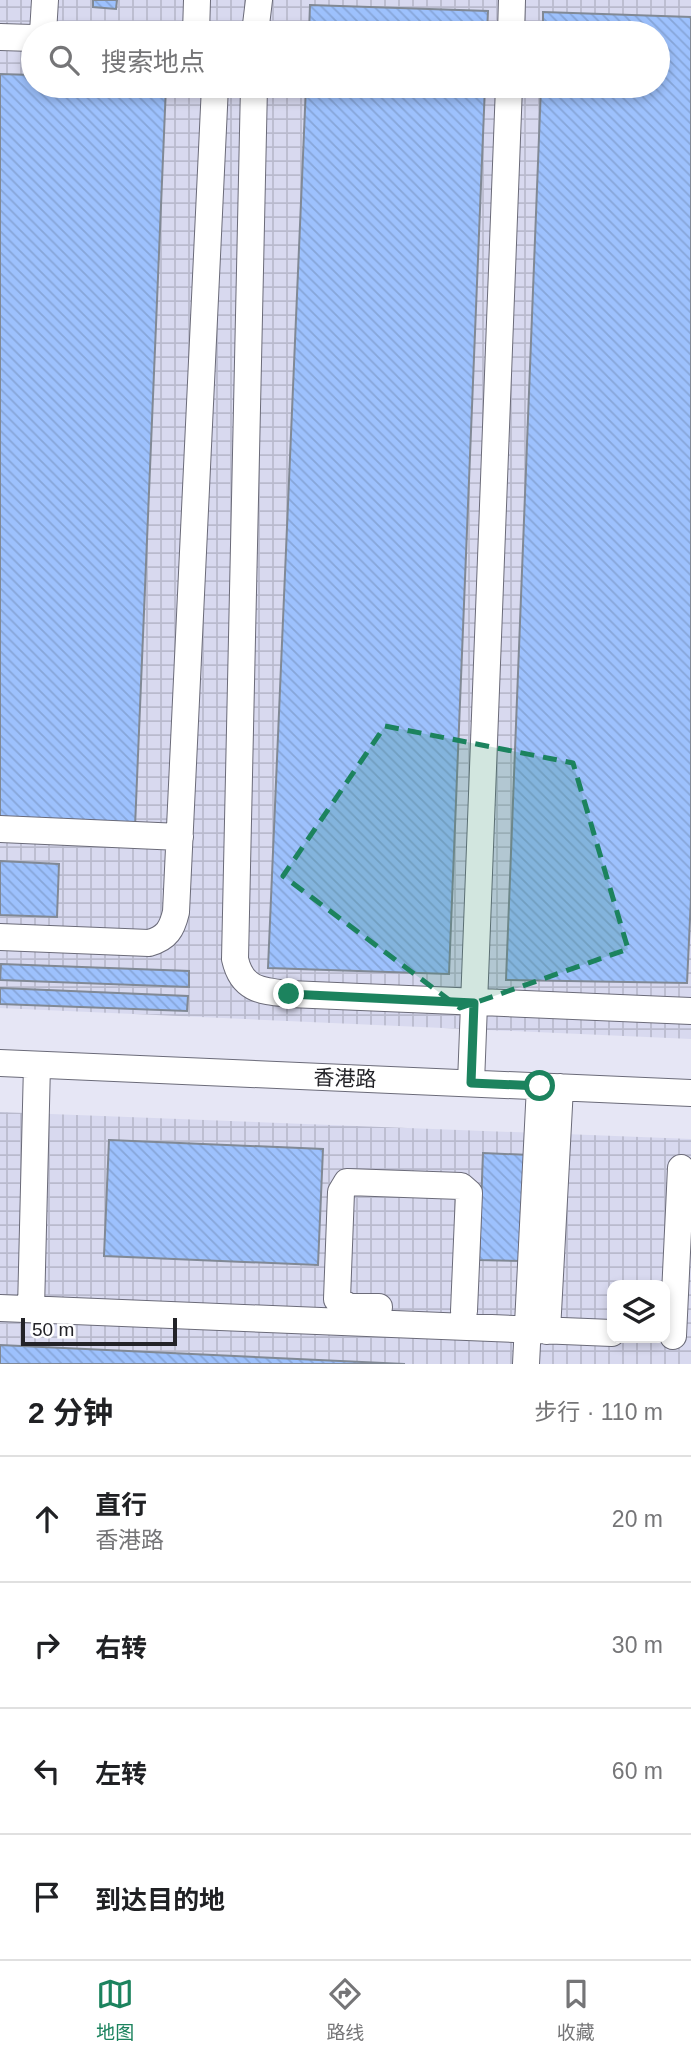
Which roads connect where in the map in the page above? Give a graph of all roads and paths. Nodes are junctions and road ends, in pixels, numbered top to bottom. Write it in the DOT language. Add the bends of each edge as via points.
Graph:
graph roads {
  1 [pos="44,0"];
  2 [pos="197,0"];
  3 [pos="259,0"];
  4 [pos="512,0"];
  5 [pos="43,21"];
  6 [pos="196,21"];
  7 [pos="256,21"];
  8 [pos="511,21"];
  9 [pos="0,37"];
  10 [pos="21,38"];
  11 [pos="214,98"];
  12 [pos="254,98"];
  13 [pos="509,98"];
  14 [pos="0,829"];
  15 [pos="180,837"];
  16 [pos="0,937"];
  17 [pos="474,1003"];
  18 [pos="691,1011"];
  19 [pos="0,1063"];
  20 [pos="37,1065"];
  21 [pos="471,1083"];
  22 [pos="550,1087"];
  23 [pos="691,1093"];
  24 [pos="681,1168"];
  25 [pos="0,1308"];
  26 [pos="31,1309"];
  27 [pos="464,1311"];
  28 [pos="534,1325"];
  29 [pos="607,1332"];
  30 [pos="676,1336"];
  31 [pos="526,1364"];
  1 -- 5 [label="street"];
  2 -- 6 [label="street"];
  3 -- 7 [label="street"];
  4 -- 8 [label="street"];
  9 -- 10 [label="street"];
  11 -- 15 [label="street"];
  12 -- 17 [label="street" via="239,975 249,985 289,994"];
  13 -- 17 [label="street"];
  14 -- 15 [label="street"];
  15 -- 16 [label="street" via="176,912 170,930 159,940"];
  17 -- 18 [label="street"];
  17 -- 21 [label="street"];
  19 -- 20 [label="street, 香港路"];
  20 -- 21 [label="street, 香港路"];
  20 -- 26 [label="street"];
  21 -- 22 [label="street, 香港路"];
  22 -- 23 [label="street, 香港路"];
  22 -- 28 [label="street"];
  24 -- 30 [label="street"];
  25 -- 26 [label="street"];
  26 -- 28 [label="street"];
  27 -- 27 [label="street" via="349,1307 337,1299 341,1192 347,1182 461,1186 470,1194"];
  27 -- 28 [label="street"];
  28 -- 29 [label="street"];
  28 -- 31 [label="street"];
}
